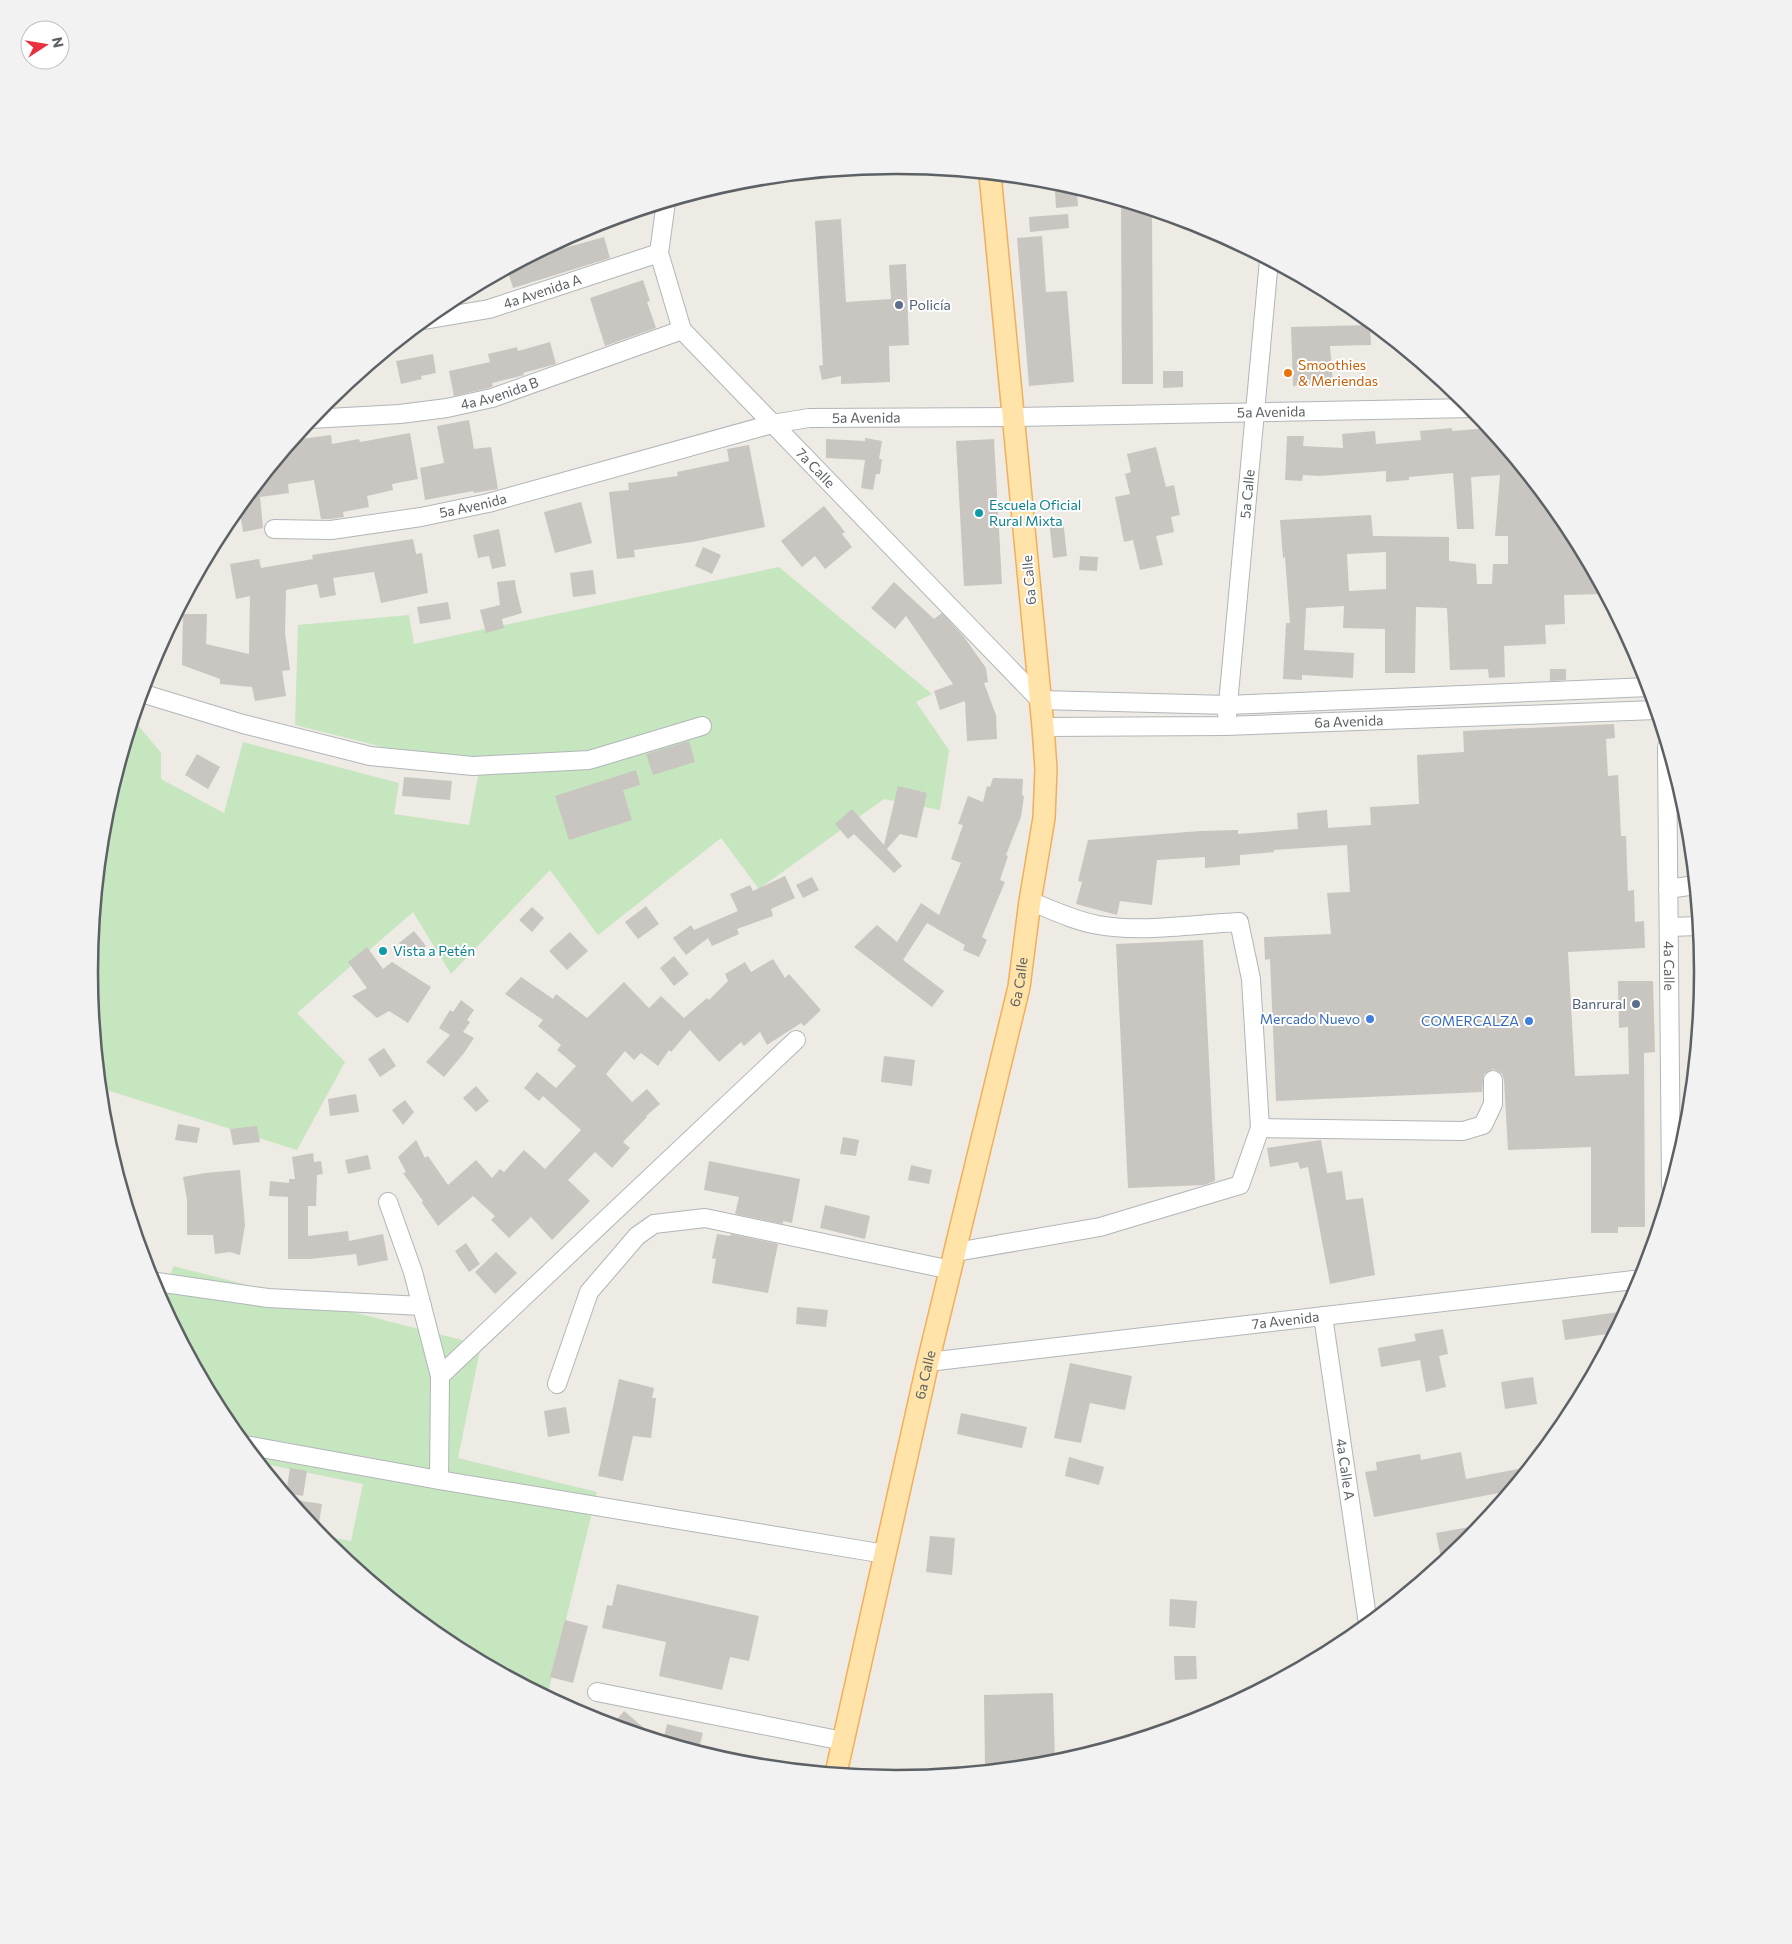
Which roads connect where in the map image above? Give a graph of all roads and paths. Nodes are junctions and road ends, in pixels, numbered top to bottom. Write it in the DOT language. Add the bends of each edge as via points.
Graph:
graph roads {
  1 [pos="990,179"];
  2 [pos="665,208"];
  3 [pos="659,253"];
  4 [pos="1268,266"];
  5 [pos="439,317"];
  6 [pos="682,330"];
  7 [pos="1462,408"];
  8 [pos="1254,413"];
  9 [pos="1013,417"];
  10 [pos="321,418"];
  11 [pos="772,424"];
  12 [pos="274,529"];
  13 [pos="1642,687"];
  14 [pos="147,695"];
  15 [pos="1040,700"];
  16 [pos="1228,705"];
  17 [pos="1650,710"];
  18 [pos="702,726"];
  19 [pos="1226,726"];
  20 [pos="1043,727"];
  21 [pos="1667,766"];
  22 [pos="1690,886"];
  23 [pos="1668,888"];
  24 [pos="1030,901"];
  25 [pos="1693,926"];
  26 [pos="1669,927"];
  27 [pos="796,1040"];
  28 [pos="1493,1080"];
  29 [pos="1260,1128"];
  30 [pos="1671,1163"];
  31 [pos="388,1202"];
  32 [pos="953,1261"];
  33 [pos="1633,1280"];
  34 [pos="160,1282"];
  35 [pos="422,1306"];
  36 [pos="1323,1316"];
  37 [pos="928,1362"];
  38 [pos="440,1376"];
  39 [pos="557,1384"];
  40 [pos="254,1446"];
  41 [pos="439,1480"];
  42 [pos="885,1554"];
  43 [pos="1367,1616"];
  44 [pos="597,1692"];
  45 [pos="843,1741"];
  46 [pos="837,1768"];
  1 -- 9 [label="main road, 6a Calle"];
  2 -- 3 [label="street, 7a Calle"];
  3 -- 5 [label="street, 4a Avenida A" via="490,309"];
  3 -- 6 [label="street, 7a Calle"];
  4 -- 8 [label="street, 5a Calle"];
  6 -- 10 [label="street, 4a Avenida B" via="492,398 400,414"];
  6 -- 11 [label="street, 7a Calle"];
  7 -- 8 [label="street, 5a Avenida"];
  8 -- 9 [label="street, 5a Avenida"];
  8 -- 16 [label="street, 5a Calle"];
  9 -- 11 [label="street, 5a Avenida" via="809,418"];
  9 -- 15 [label="main road, 6a Calle"];
  11 -- 12 [label="street, 5a Avenida" via="488,503 331,530"];
  11 -- 15 [label="street, 7a Calle"];
  13 -- 16 [label="street, 6a Avenida"];
  14 -- 18 [label="street" via="243,724 370,756 473,766 589,760"];
  15 -- 16 [label="street, 6a Avenida"];
  15 -- 20 [label="main road, 6a Calle"];
  16 -- 19 [label="street, 5a Calle"];
  17 -- 19 [label="street, 6a Avenida"];
  19 -- 20 [label="street, 6a Avenida"];
  20 -- 24 [label="main road, 6a Calle" via="1046,769 1044,818"];
  21 -- 23 [label="street, 4a Calle"];
  22 -- 23 [label="street"];
  23 -- 26 [label="street, 4a Calle"];
  24 -- 29 [label="street" via="1063,915 1106,926 1132,928 1240,922 1251,979"];
  24 -- 32 [label="main road, 6a Calle" via="1019,988"];
  25 -- 26 [label="street"];
  26 -- 30 [label="street, 4a Calle"];
  27 -- 38 [label="street"];
  28 -- 29 [label="street" via="1493,1104 1483,1125 1463,1131"];
  29 -- 32 [label="street" via="1240,1185 1100,1226"];
  31 -- 35 [label="street"];
  32 -- 37 [label="main road, 6a Calle"];
  32 -- 39 [label="street" via="705,1218 654,1224 638,1236 589,1292"];
  33 -- 36 [label="street, 7a Avenida"];
  34 -- 35 [label="street" via="268,1298"];
  35 -- 38 [label="street"];
  36 -- 37 [label="street, 7a Avenida"];
  36 -- 43 [label="street, 4a Calle A"];
  37 -- 42 [label="main road, 6a Calle"];
  38 -- 41 [label="street"];
  40 -- 41 [label="street"];
  41 -- 42 [label="street"];
  42 -- 45 [label="main road, 6a Calle"];
  44 -- 45 [label="street"];
  45 -- 46 [label="main road, 6a Calle"];
}
